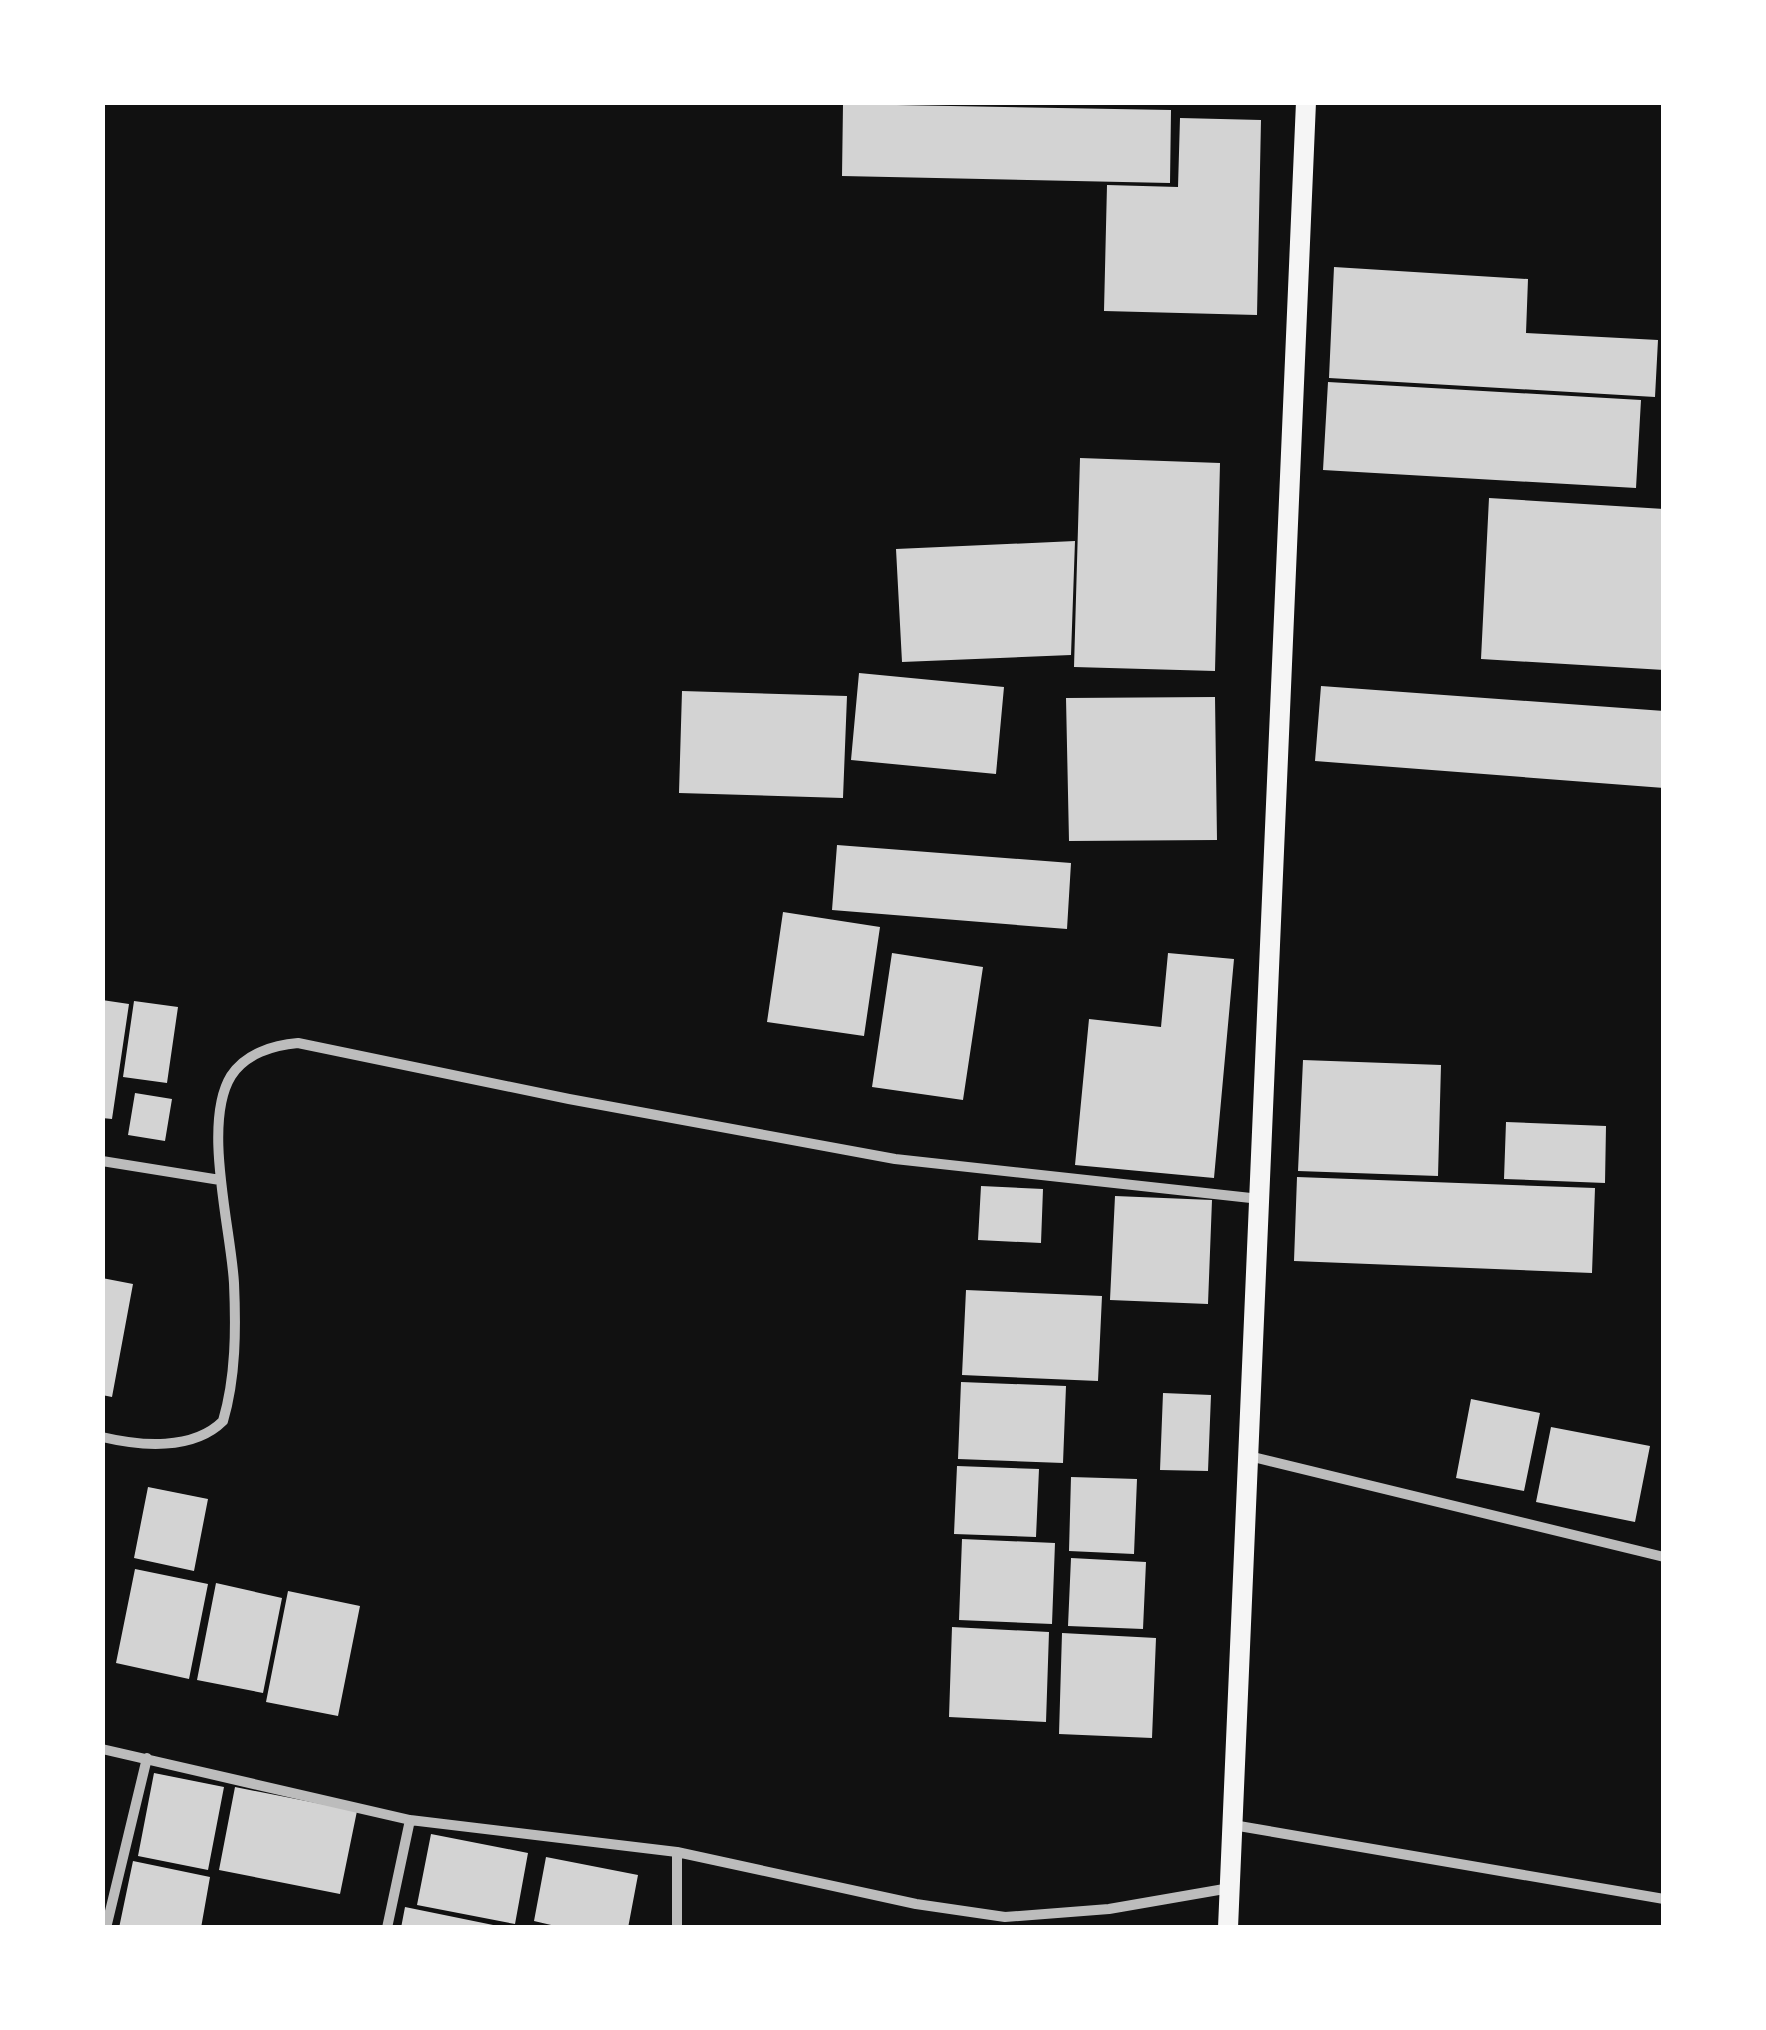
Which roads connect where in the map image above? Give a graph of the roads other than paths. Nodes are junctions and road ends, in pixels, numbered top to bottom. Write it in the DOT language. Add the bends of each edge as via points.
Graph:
graph roads {
  1 [pos="1306,102"];
  2 [pos="102,1161"];
  3 [pos="220,1180"];
  4 [pos="1260,1199"];
  5 [pos="102,1438"];
  6 [pos="1249,1456"];
  7 [pos="1664,1557"];
  8 [pos="102,1749"];
  9 [pos="147,1758"];
  10 [pos="410,1820"];
  11 [pos="1232,1824"];
  12 [pos="677,1852"];
  13 [pos="1230,1888"];
  14 [pos="1664,1899"];
  15 [pos="106,1928"];
  16 [pos="388,1928"];
  17 [pos="677,1928"];
  18 [pos="1228,1928"];
  1 -- 4 [label="main road"];
  2 -- 3 [label="street"];
  3 -- 4 [label="street" via="222,1099 232,1074 254,1055 298,1042 895,1159"];
  3 -- 5 [label="street" via="234,1281 233,1368 222,1421 204,1436 172,1442"];
  4 -- 6 [label="main road"];
  6 -- 7 [label="street"];
  6 -- 11 [label="main road"];
  8 -- 9 [label="street"];
  9 -- 10 [label="street"];
  9 -- 15 [label="street"];
  10 -- 12 [label="street"];
  10 -- 16 [label="street"];
  11 -- 13 [label="main road"];
  11 -- 14 [label="street"];
  12 -- 13 [label="street" via="1004,1917 1109,1909"];
  12 -- 17 [label="street"];
  13 -- 18 [label="main road"];
}
